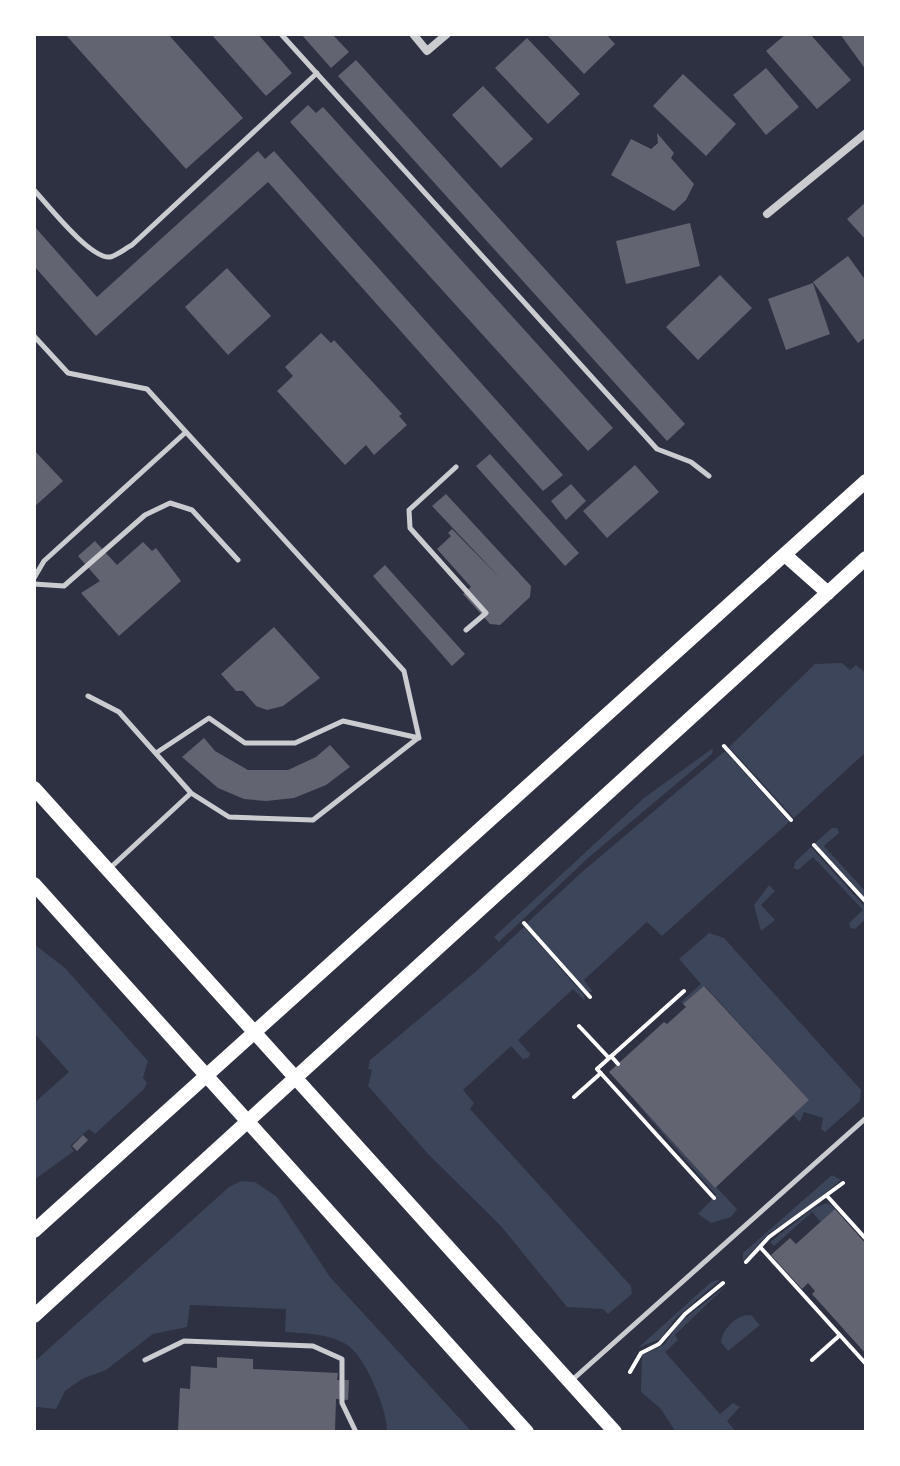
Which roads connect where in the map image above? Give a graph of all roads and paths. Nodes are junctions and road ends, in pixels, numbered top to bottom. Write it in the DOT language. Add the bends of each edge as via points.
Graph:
graph roads {
  1 [pos="281,34"];
  2 [pos="413,34"];
  3 [pos="447,34"];
  4 [pos="317,73"];
  5 [pos="866,133"];
  6 [pos="34,190"];
  7 [pos="767,214"];
  8 [pos="34,336"];
  9 [pos="186,432"];
  10 [pos="456,467"];
  11 [pos="709,476"];
  12 [pos="866,481"];
  13 [pos="785,555"];
  14 [pos="866,558"];
  15 [pos="238,560"];
  16 [pos="34,581"];
  17 [pos="828,593"];
  18 [pos="466,630"];
  19 [pos="88,696"];
  20 [pos="419,738"];
  21 [pos="724,746"];
  22 [pos="156,753"];
  23 [pos="34,788"];
  24 [pos="191,793"];
  25 [pos="791,820"];
  26 [pos="814,845"];
  27 [pos="107,871"];
  28 [pos="34,884"];
  29 [pos="866,902"];
  30 [pos="524,923"];
  31 [pos="684,991"];
  32 [pos="590,997"];
  33 [pos="579,1026"];
  34 [pos="251,1031"];
  35 [pos="610,1057"];
  36 [pos="618,1064"];
  37 [pos="601,1073"];
  38 [pos="205,1074"];
  39 [pos="296,1078"];
  40 [pos="574,1097"];
  41 [pos="866,1118"];
  42 [pos="248,1121"];
  43 [pos="843,1183"];
  44 [pos="828,1197"];
  45 [pos="714,1198"];
  46 [pos="34,1231"];
  47 [pos="866,1239"];
  48 [pos="761,1248"];
  49 [pos="746,1262"];
  50 [pos="723,1283"];
  51 [pos="34,1316"];
  52 [pos="840,1335"];
  53 [pos="145,1360"];
  54 [pos="812,1360"];
  55 [pos="866,1364"];
  56 [pos="630,1372"];
  57 [pos="570,1382"];
  58 [pos="356,1432"];
  59 [pos="527,1432"];
  60 [pos="615,1432"];
  1 -- 4 [label="lane"];
  2 -- 3 [label="street" via="427,51"];
  4 -- 6 [label="lane" via="132,245 110,257 85,245"];
  4 -- 11 [label="lane" via="657,449 691,462"];
  5 -- 7 [label="street"];
  8 -- 9 [label="lane" via="68,373 147,389"];
  9 -- 16 [label="lane" via="44,561"];
  9 -- 20 [label="lane" via="404,671"];
  10 -- 18 [label="lane" via="409,510 410,528 486,613"];
  12 -- 13 [label="main road"];
  13 -- 17 [label="main road"];
  13 -- 34 [label="main road"];
  14 -- 17 [label="main road"];
  15 -- 16 [label="lane" via="192,510 170,503 145,515 64,586"];
  17 -- 39 [label="main road"];
  19 -- 22 [label="lane" via="119,712"];
  20 -- 22 [label="lane" via="343,721 295,743 245,743 209,718"];
  20 -- 24 [label="lane" via="313,820 229,817"];
  21 -- 25 [label="path"];
  22 -- 24 [label="lane"];
  23 -- 27 [label="main road"];
  24 -- 27 [label="lane"];
  26 -- 29 [label="path"];
  27 -- 34 [label="main road"];
  28 -- 38 [label="main road"];
  30 -- 32 [label="path"];
  31 -- 35 [label="path"];
  33 -- 35 [label="path"];
  34 -- 38 [label="main road"];
  34 -- 39 [label="main road"];
  35 -- 36 [label="path"];
  35 -- 37 [label="path" via="597,1069"];
  37 -- 40 [label="path"];
  37 -- 45 [label="path"];
  38 -- 42 [label="main road"];
  38 -- 46 [label="main road"];
  39 -- 42 [label="main road"];
  39 -- 57 [label="main road"];
  41 -- 57 [label="lane"];
  42 -- 51 [label="main road"];
  42 -- 59 [label="main road"];
  43 -- 44 [label="path"];
  44 -- 47 [label="path"];
  44 -- 48 [label="path"];
  48 -- 49 [label="path"];
  48 -- 52 [label="path"];
  50 -- 56 [label="path" via="659,1344 641,1353"];
  52 -- 54 [label="path"];
  52 -- 55 [label="path"];
  53 -- 58 [label="lane" via="184,1341 313,1346 342,1359 342,1403"];
  57 -- 60 [label="main road"];
}
